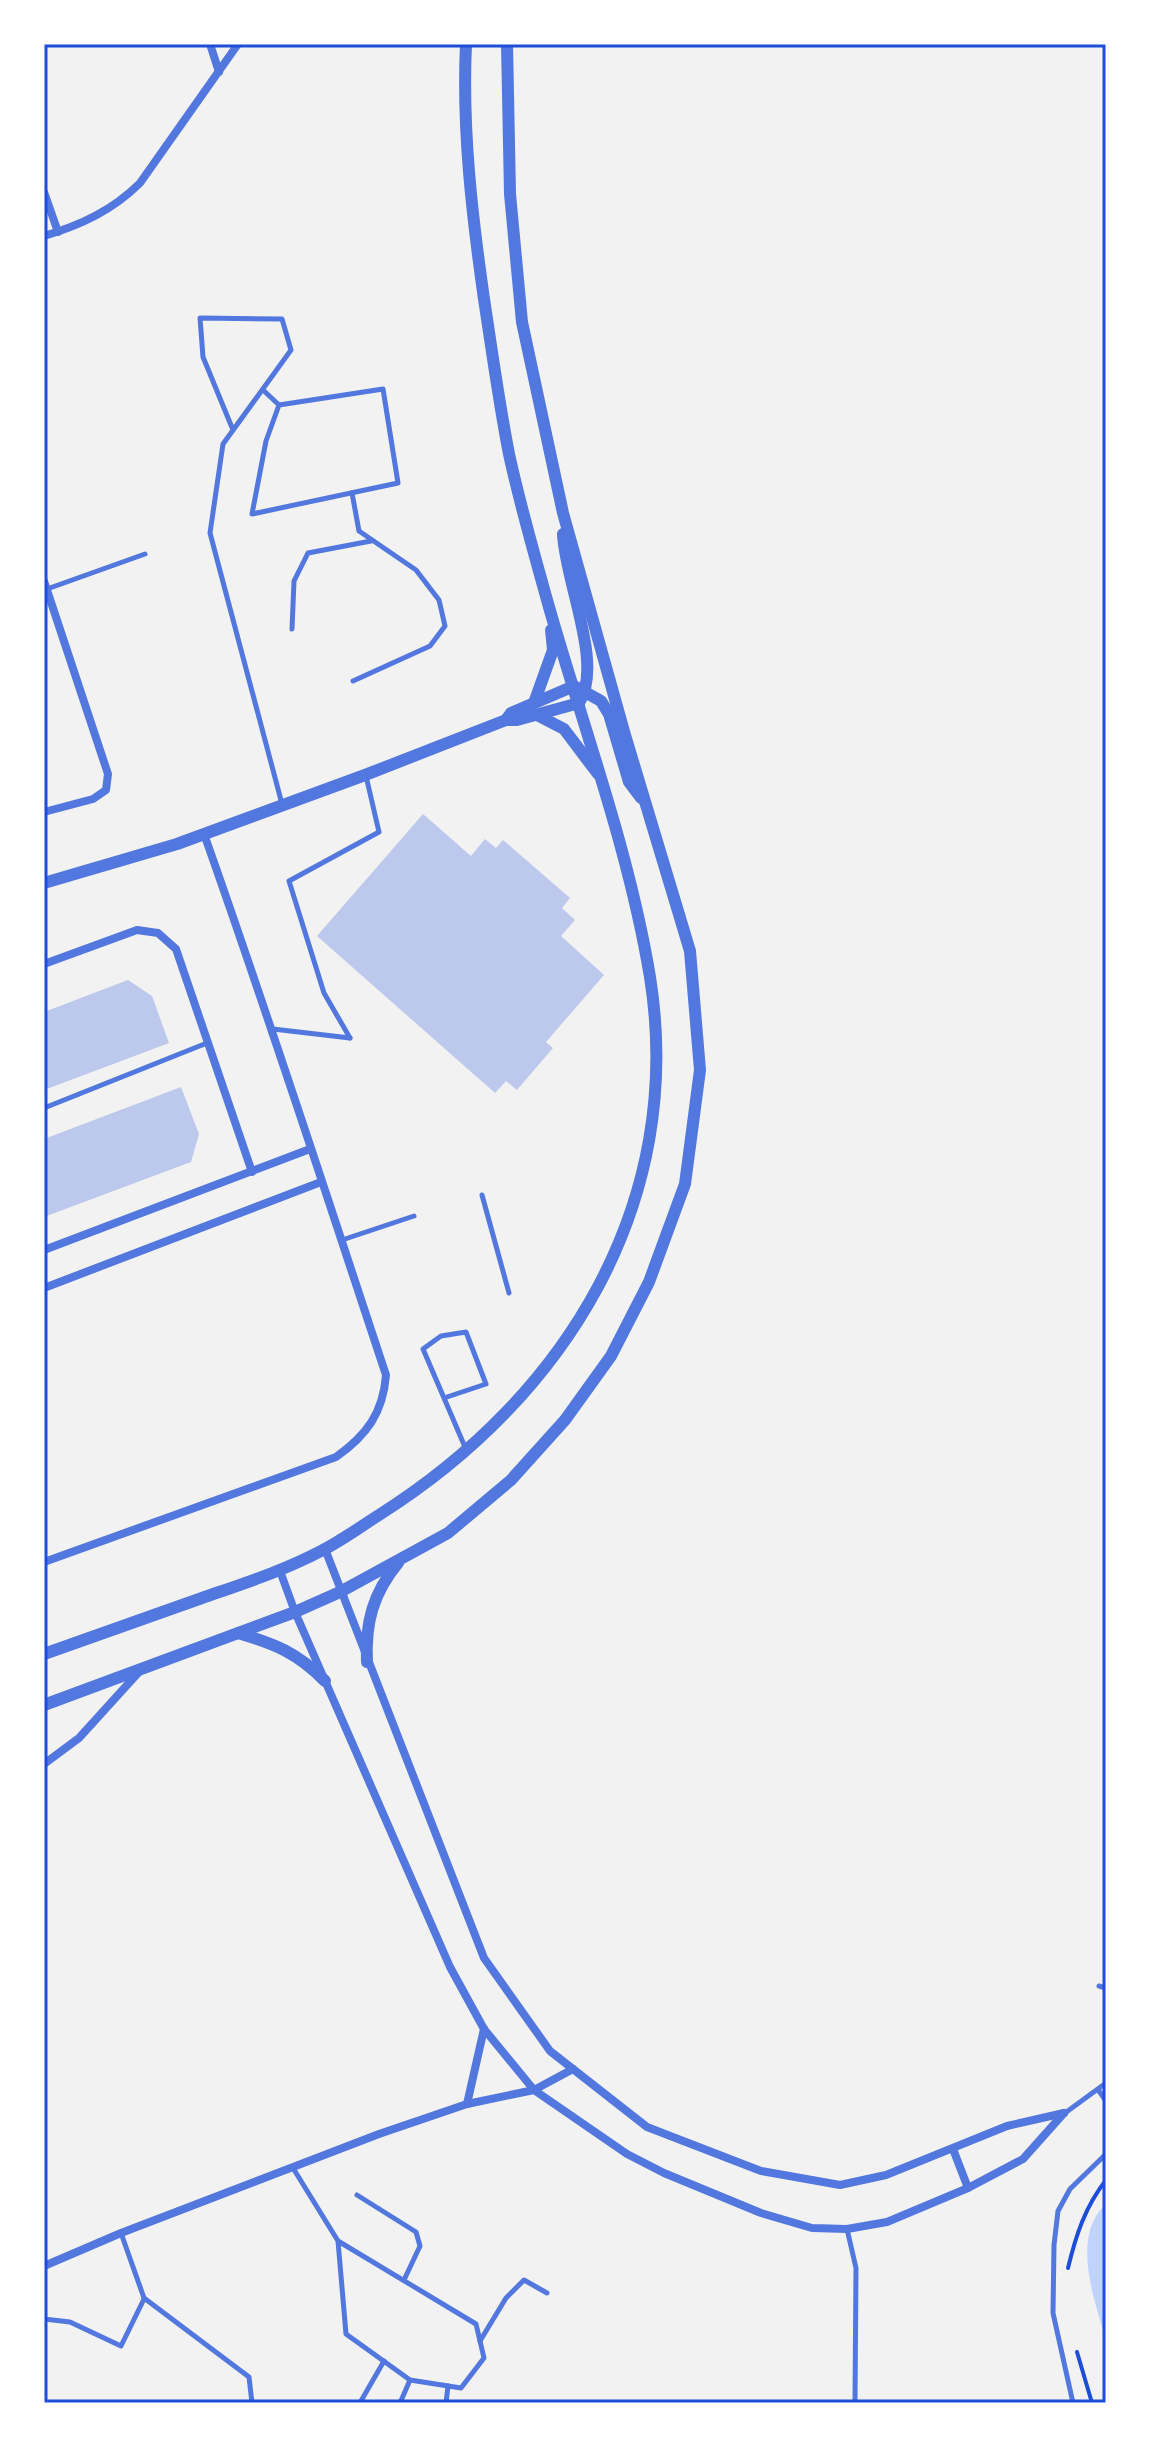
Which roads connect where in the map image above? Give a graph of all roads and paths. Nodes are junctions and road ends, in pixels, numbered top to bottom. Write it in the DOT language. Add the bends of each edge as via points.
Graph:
graph roads {
  1 [pos="210,44"];
  2 [pos="238,44"];
  3 [pos="466,44"];
  4 [pos="507,44"];
  5 [pos="219,72"];
  6 [pos="44,192"];
  7 [pos="58,232"];
  8 [pos="44,236"];
  9 [pos="263,390"];
  10 [pos="279,405"];
  11 [pos="233,430"];
  12 [pos="352,493"];
  13 [pos="563,513"];
  14 [pos="372,541"];
  15 [pos="145,554"];
  16 [pos="45,585"];
  17 [pos="550,608"];
  18 [pos="292,629"];
  19 [pos="353,681"];
  20 [pos="580,694"];
  21 [pos="536,709"];
  22 [pos="365,775"];
  23 [pos="605,783"];
  24 [pos="282,806"];
  25 [pos="646,806"];
  26 [pos="44,812"];
  27 [pos="204,834"];
  28 [pos="44,883"];
  29 [pos="44,964"];
  30 [pos="273,1029"];
  31 [pos="208,1043"];
  32 [pos="44,1108"];
  33 [pos="310,1149"];
  34 [pos="252,1172"];
  35 [pos="321,1182"];
  36 [pos="482,1195"];
  37 [pos="414,1216"];
  38 [pos="341,1240"];
  39 [pos="44,1250"];
  40 [pos="44,1288"];
  41 [pos="509,1293"];
  42 [pos="444,1398"];
  43 [pos="467,1452"];
  44 [pos="325,1549"];
  45 [pos="403,1557"];
  46 [pos="44,1562"];
  47 [pos="280,1571"];
  48 [pos="340,1592"];
  49 [pos="295,1612"];
  50 [pos="238,1633"];
  51 [pos="44,1654"];
  52 [pos="367,1662"];
  53 [pos="142,1669"];
  54 [pos="325,1681"];
  55 [pos="44,1705"];
  56 [pos="44,1764"];
  57 [pos="484,2029"];
  58 [pos="573,2069"];
  59 [pos="1106,2083"];
  60 [pos="534,2090"];
  61 [pos="1099,2091"];
  62 [pos="1106,2101"];
  63 [pos="467,2104"];
  64 [pos="1064,2113"];
  65 [pos="953,2149"];
  66 [pos="1106,2154"];
  67 [pos="293,2168"];
  68 [pos="1106,2180"];
  69 [pos="968,2188"];
  70 [pos="357,2195"];
  71 [pos="847,2229"];
  72 [pos="121,2233"];
  73 [pos="338,2241"];
  74 [pos="44,2266"];
  75 [pos="1068,2268"];
  76 [pos="404,2280"];
  77 [pos="547,2293"];
  78 [pos="144,2298"];
  79 [pos="44,2319"];
  80 [pos="1073,2340"];
  81 [pos="480,2341"];
  82 [pos="384,2361"];
  83 [pos="410,2380"];
  84 [pos="448,2386"];
  85 [pos="361,2401"];
  86 [pos="252,2403"];
  87 [pos="400,2403"];
  88 [pos="446,2403"];
  89 [pos="855,2403"];
  90 [pos="1073,2403"];
  91 [pos="1092,2403"];
  1 -- 5 [label="street"];
  2 -- 5 [label="street"];
  3 -- 17 [label="street" via="474,232 510,457"];
  4 -- 13 [label="street" via="510,194 522,322"];
  5 -- 7 [label="street" via="124,200"];
  6 -- 7 [label="street"];
  7 -- 8 [label="street"];
  9 -- 10 [label="lane"];
  9 -- 11 [label="lane"];
  9 -- 11 [label="lane" via="291,350 282,319 200,318 203,357"];
  10 -- 12 [label="lane" via="252,514"];
  10 -- 12 [label="lane" via="383,389 398,483"];
  11 -- 24 [label="lane" via="223,444 210,533"];
  12 -- 14 [label="lane" via="359,531"];
  13 -- 20 [label="street" via="564,557 589,659"];
  13 -- 25 [label="street"];
  14 -- 18 [label="lane" via="308,553 294,581"];
  14 -- 19 [label="lane" via="416,570 439,600 445,626 430,646"];
  15 -- 16 [label="lane"];
  16 -- 26 [label="street" via="108,774 106,790 93,799"];
  17 -- 20 [label="street"];
  17 -- 21 [label="street" via="553,650"];
  20 -- 21 [label="street"];
  20 -- 23 [label="street"];
  20 -- 25 [label="street" via="601,701 609,714 629,782"];
  21 -- 22 [label="street" via="511,713 506,720"];
  21 -- 23 [label="street" via="564,729"];
  22 -- 24 [label="street"];
  22 -- 30 [label="lane" via="379,832 289,881 324,993 350,1038"];
  23 -- 43 [label="street" via="650,982 656,1071 648,1158 624,1234 591,1301 553,1358"];
  24 -- 27 [label="street"];
  25 -- 45 [label="street" via="690,951 700,1070 685,1184 649,1282 611,1356 565,1420 511,1480 448,1533"];
  27 -- 28 [label="street"];
  27 -- 30 [label="street"];
  29 -- 31 [label="street" via="137,930 158,933 176,949"];
  30 -- 33 [label="street"];
  31 -- 32 [label="lane"];
  31 -- 34 [label="street"];
  33 -- 34 [label="street"];
  33 -- 35 [label="street"];
  34 -- 39 [label="street"];
  35 -- 38 [label="street"];
  35 -- 40 [label="street"];
  36 -- 41 [label="lane"];
  37 -- 38 [label="lane"];
  38 -- 46 [label="street" via="386,1375 374,1422 356,1442 336,1457"];
  42 -- 42 [label="lane" via="423,1349 441,1336 466,1332 486,1384"];
  42 -- 43 [label="lane"];
  43 -- 44 [label="street" via="416,1492"];
  44 -- 47 [label="street"];
  44 -- 48 [label="street"];
  45 -- 48 [label="street"];
  45 -- 52 [label="street" via="370,1612"];
  47 -- 49 [label="street"];
  47 -- 51 [label="street"];
  48 -- 49 [label="street"];
  48 -- 52 [label="street"];
  49 -- 50 [label="street"];
  49 -- 54 [label="street"];
  50 -- 53 [label="street"];
  50 -- 54 [label="street" via="287,1650"];
  52 -- 58 [label="street" via="484,1958 550,2051"];
  53 -- 55 [label="street"];
  53 -- 56 [label="street" via="79,1738"];
  54 -- 57 [label="street" via="450,1967"];
  57 -- 60 [label="street"];
  57 -- 63 [label="street"];
  58 -- 60 [label="street"];
  58 -- 65 [label="street" via="647,2127 761,2171 840,2185 886,2175"];
  59 -- 61 [label="lane"];
  60 -- 63 [label="street"];
  60 -- 71 [label="street" via="664,2173 761,2213 812,2228"];
  61 -- 62 [label="lane"];
  61 -- 64 [label="lane"];
  63 -- 67 [label="street"];
  64 -- 65 [label="street" via="1007,2126"];
  64 -- 69 [label="street" via="1023,2159"];
  65 -- 69 [label="street"];
  66 -- 90 [label="lane" via="1070,2189 1058,2211 1053,2313"];
  67 -- 72 [label="street"];
  67 -- 73 [label="lane"];
  68 -- 75 [label="path" via="1084,2215"];
  69 -- 71 [label="street" via="887,2222"];
  70 -- 76 [label="lane" via="416,2232 420,2246"];
  71 -- 89 [label="lane" via="856,2268"];
  72 -- 74 [label="street"];
  72 -- 78 [label="lane"];
  73 -- 76 [label="lane"];
  73 -- 82 [label="lane" via="346,2334"];
  76 -- 81 [label="lane" via="476,2324"];
  77 -- 81 [label="lane" via="524,2280 506,2298"];
  78 -- 79 [label="lane" via="121,2346 70,2322"];
  78 -- 86 [label="lane" via="249,2377"];
  80 -- 91 [label="path"];
  81 -- 84 [label="lane" via="484,2358 461,2388"];
  82 -- 83 [label="lane"];
  82 -- 85 [label="lane"];
  83 -- 84 [label="lane"];
  83 -- 87 [label="lane"];
  84 -- 88 [label="lane"];
}
